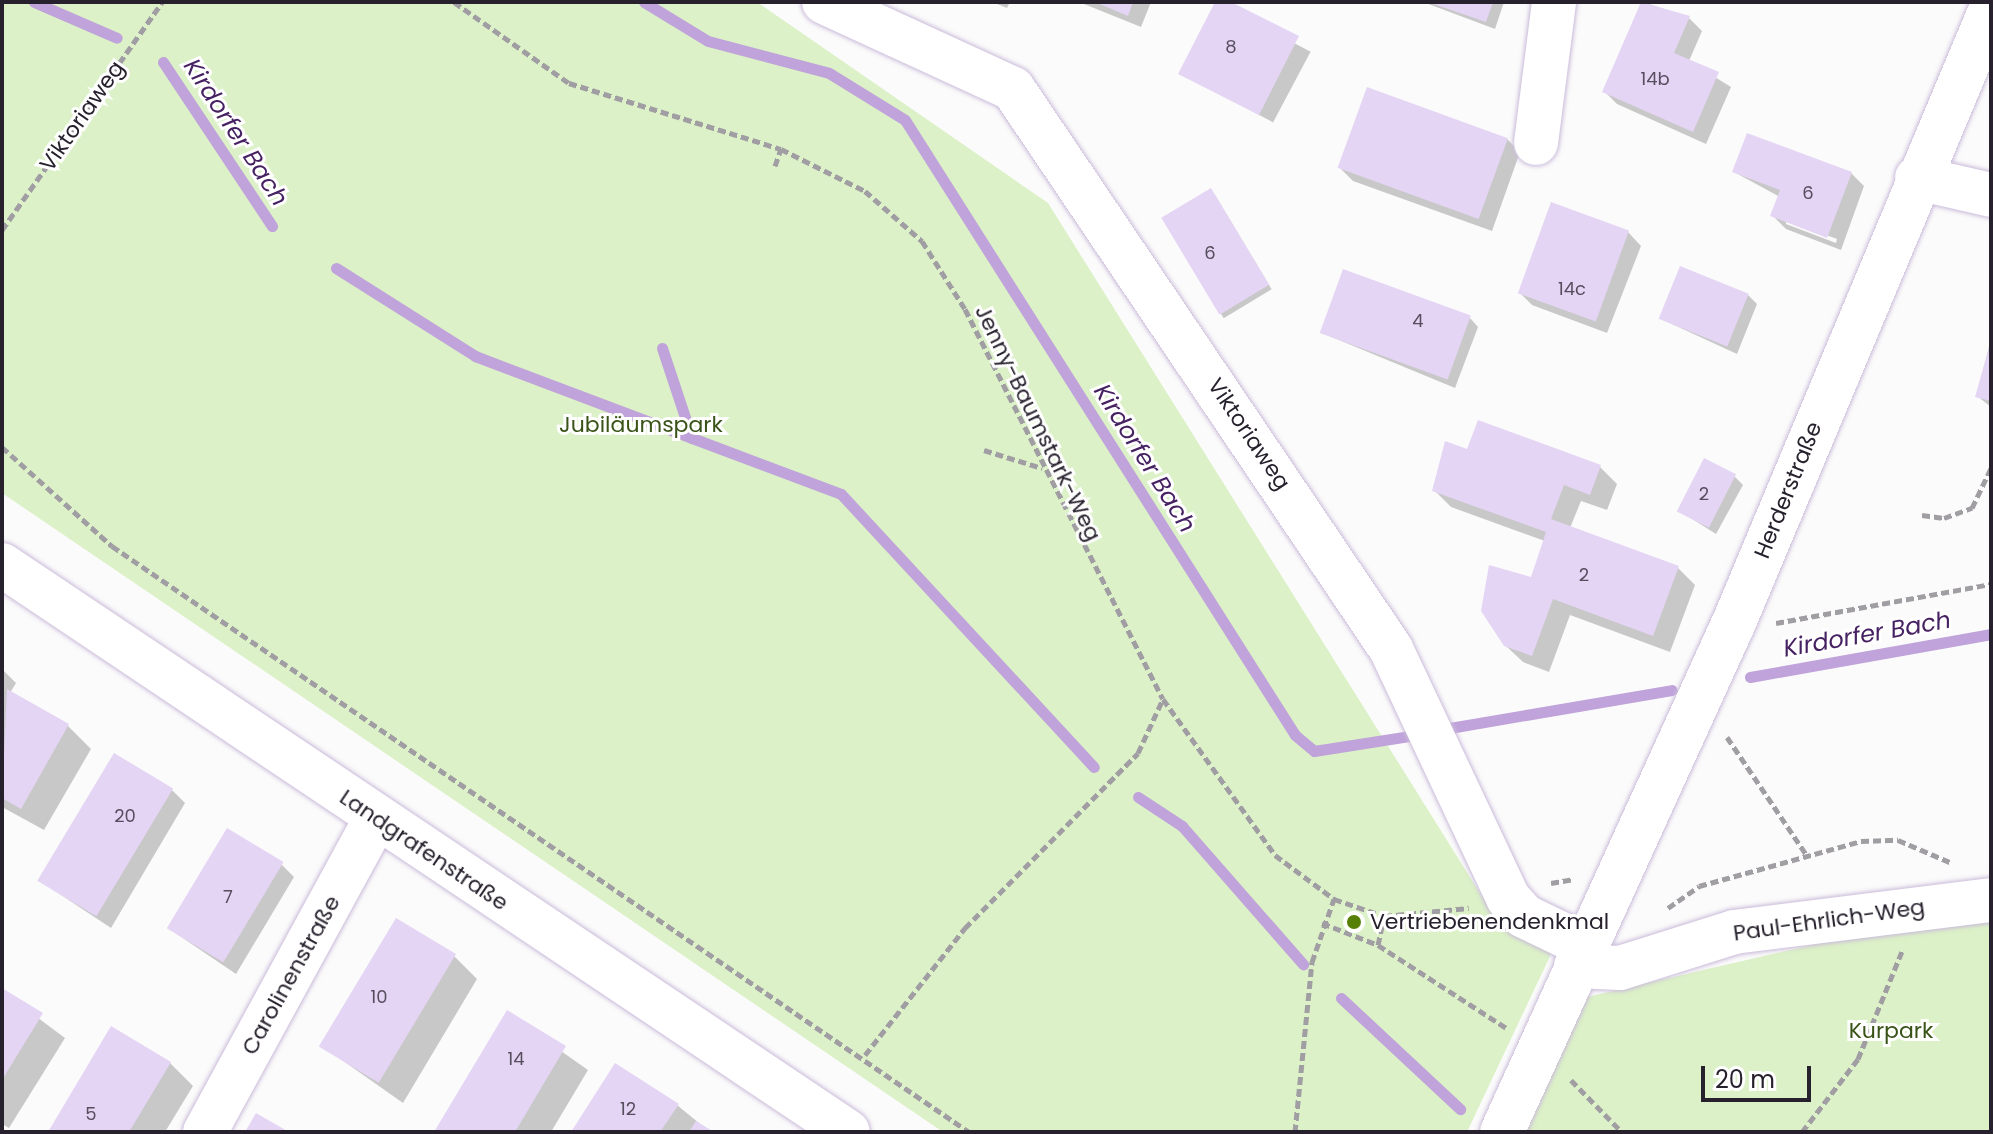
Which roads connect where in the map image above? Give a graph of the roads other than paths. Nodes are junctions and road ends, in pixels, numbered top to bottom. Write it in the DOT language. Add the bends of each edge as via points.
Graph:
graph roads {
  1 [pos="824,2"];
  2 [pos="1554,2"];
  3 [pos="1991,9"];
  4 [pos="1536,143"];
  5 [pos="1917,178"];
  6 [pos="1991,195"];
  7 [pos="2,565"];
  8 [pos="376,819"];
  9 [pos="1979,885"];
  10 [pos="1581,956"];
  11 [pos="842,1130"];
  12 [pos="205,1132"];
  13 [pos="1502,1132"];
  1 -- 10 [label="street, Viktoriaweg" via="1013,89 1391,649 1508,898 1524,916"];
  2 -- 4 [label="street"];
  3 -- 5 [label="street, Herderstraße"];
  5 -- 6 [label="street"];
  5 -- 10 [label="street, Herderstraße" via="1735,620"];
  7 -- 8 [label="street, Landgrafenstraße"];
  8 -- 11 [label="street, Landgrafenstraße"];
  8 -- 12 [label="street, Carolinenstraße"];
  9 -- 10 [label="street, Paul-Ehrlich-Weg" via="1908,908 1734,932 1620,968"];
  10 -- 13 [label="street, Herderstraße"];
}
